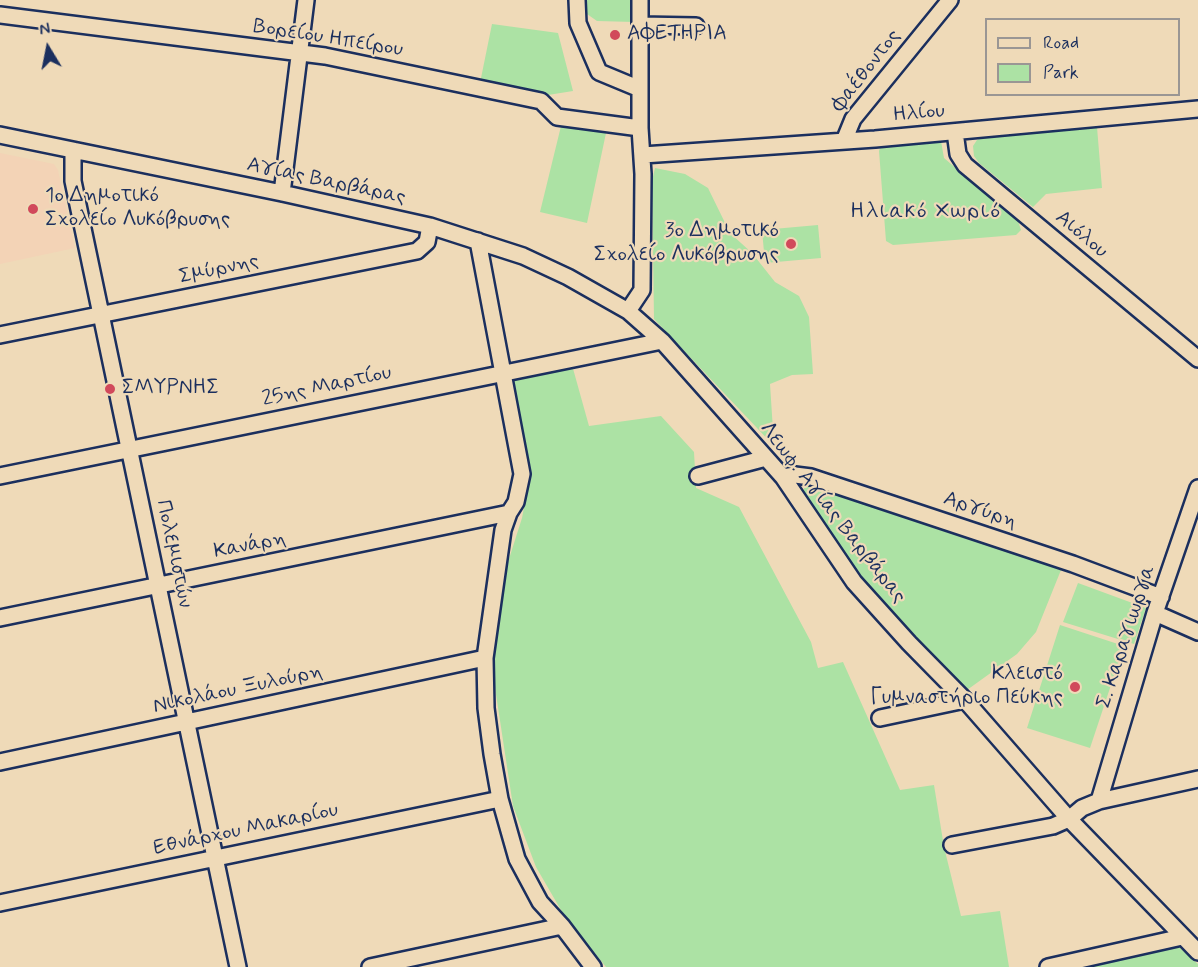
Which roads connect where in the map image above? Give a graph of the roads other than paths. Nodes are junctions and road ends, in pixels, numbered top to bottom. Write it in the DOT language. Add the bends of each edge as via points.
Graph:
graph roads {
  1 [pos="306,0"];
  2 [pos="577,0"];
  3 [pos="640,0"];
  4 [pos="950,0"];
  5 [pos="0,15"];
  6 [pos="640,25"];
  7 [pos="696,26"];
  8 [pos="299,52"];
  9 [pos="640,89"];
  10 [pos="1198,109"];
  11 [pos="640,128"];
  12 [pos="954,132"];
  13 [pos="0,135"];
  14 [pos="844,141"];
  15 [pos="73,150"];
  16 [pos="643,155"];
  17 [pos="282,193"];
  18 [pos="430,226"];
  19 [pos="478,241"];
  20 [pos="628,311"];
  21 [pos="102,315"];
  22 [pos="0,335"];
  23 [pos="662,340"];
  24 [pos="1198,359"];
  25 [pos="502,373"];
  26 [pos="130,449"];
  27 [pos="766,458"];
  28 [pos="0,476"];
  29 [pos="698,476"];
  30 [pos="783,477"];
  31 [pos="1198,488"];
  32 [pos="509,513"];
  33 [pos="158,586"];
  34 [pos="1161,597"];
  35 [pos="1155,613"];
  36 [pos="0,618"];
  37 [pos="1198,632"];
  38 [pos="485,658"];
  39 [pos="965,700"];
  40 [pos="880,718"];
  41 [pos="188,723"];
  42 [pos="0,762"];
  43 [pos="1198,779"];
  44 [pos="500,799"];
  45 [pos="1099,801"];
  46 [pos="1069,819"];
  47 [pos="952,845"];
  48 [pos="216,858"];
  49 [pos="0,903"];
  50 [pos="562,926"];
  51 [pos="1182,937"];
  52 [pos="1198,952"];
  53 [pos="238,967"];
  54 [pos="370,967"];
  55 [pos="593,967"];
  56 [pos="1048,967"];
  1 -- 8 [label="street"];
  2 -- 9 [label="street" via="578,23 599,72"];
  3 -- 6 [label="street"];
  4 -- 14 [label="street, Φαέθοντος" via="853,119"];
  5 -- 8 [label="street, Βορείου Ηπείρου"];
  6 -- 7 [label="street"];
  6 -- 9 [label="street"];
  8 -- 11 [label="street, Βορείου Ηπείρου" via="541,101 557,117"];
  8 -- 17 [label="street"];
  9 -- 11 [label="street"];
  10 -- 12 [label="street, Ηλίου"];
  11 -- 16 [label="street"];
  12 -- 14 [label="street, Ηλίου"];
  12 -- 24 [label="street, Αιόλου" via="958,154 965,165"];
  13 -- 15 [label="street, Αγίας Βαρβάρας"];
  14 -- 16 [label="street, Ηλίου"];
  15 -- 17 [label="street, Αγίας Βαρβάρας"];
  15 -- 21 [label="street, Πολεμιστών" via="73,181"];
  16 -- 20 [label="street" via="642,290"];
  17 -- 18 [label="street, Αγίας Βαρβάρας"];
  18 -- 19 [label="street, Αγίας Βαρβάρας"];
  18 -- 21 [label="street, Σμύρνης" via="427,242 417,251"];
  19 -- 20 [label="street, Αγίας Βαρβάρας" via="523,256"];
  19 -- 25 [label="street"];
  20 -- 23 [label="street, Λεωφ. Αγίας Βαρβάρας"];
  21 -- 22 [label="street, Σμύρνης"];
  21 -- 26 [label="street, Πολεμιστών"];
  23 -- 25 [label="street, 25ης Μαρτίου"];
  23 -- 27 [label="street, Λεωφ. Αγίας Βαρβάρας"];
  25 -- 26 [label="street, 25ης Μαρτίου"];
  25 -- 32 [label="street" via="522,474 516,502"];
  26 -- 28 [label="street, 25ης Μαρτίου"];
  26 -- 33 [label="street, Πολεμιστών"];
  27 -- 29 [label="street"];
  27 -- 30 [label="street, Λεωφ. Αγίας Βαρβάρας"];
  30 -- 34 [label="street, Αργύρη" via="811,477"];
  30 -- 39 [label="street, Λεωφ. Αγίας Βαρβάρας" via="854,582"];
  31 -- 34 [label="street, Σ. Καραγιωργα"];
  32 -- 33 [label="street, Κανάρη"];
  32 -- 38 [label="street" via="503,530"];
  33 -- 36 [label="street, Κανάρη"];
  33 -- 41 [label="street, Πολεμιστών"];
  34 -- 35 [label="street, Σ. Καραγιωργα"];
  35 -- 37 [label="street"];
  35 -- 45 [label="street, Σ. Καραγιωργα"];
  38 -- 41 [label="street, Νικολάου Ξυλούρη"];
  38 -- 44 [label="street" via="486,708"];
  39 -- 40 [label="street"];
  39 -- 46 [label="street, Λεωφ. Αγίας Βαρβάρας"];
  41 -- 42 [label="street, Νικολάου Ξυλούρη"];
  41 -- 48 [label="street, Πολεμιστών"];
  43 -- 45 [label="street"];
  44 -- 48 [label="street, Εθνάρχου Μακαρίου"];
  44 -- 50 [label="street" via="517,859 540,902"];
  45 -- 46 [label="street"];
  46 -- 47 [label="street" via="1053,826"];
  46 -- 51 [label="street, Λεωφ. Αγίας Βαρβάρας"];
  48 -- 49 [label="street, Εθνάρχου Μακαρίου"];
  48 -- 53 [label="street, Πολεμιστών"];
  50 -- 54 [label="street"];
  50 -- 55 [label="street"];
  51 -- 52 [label="street, Λεωφ. Αγίας Βαρβάρας"];
  51 -- 56 [label="street"];
}
